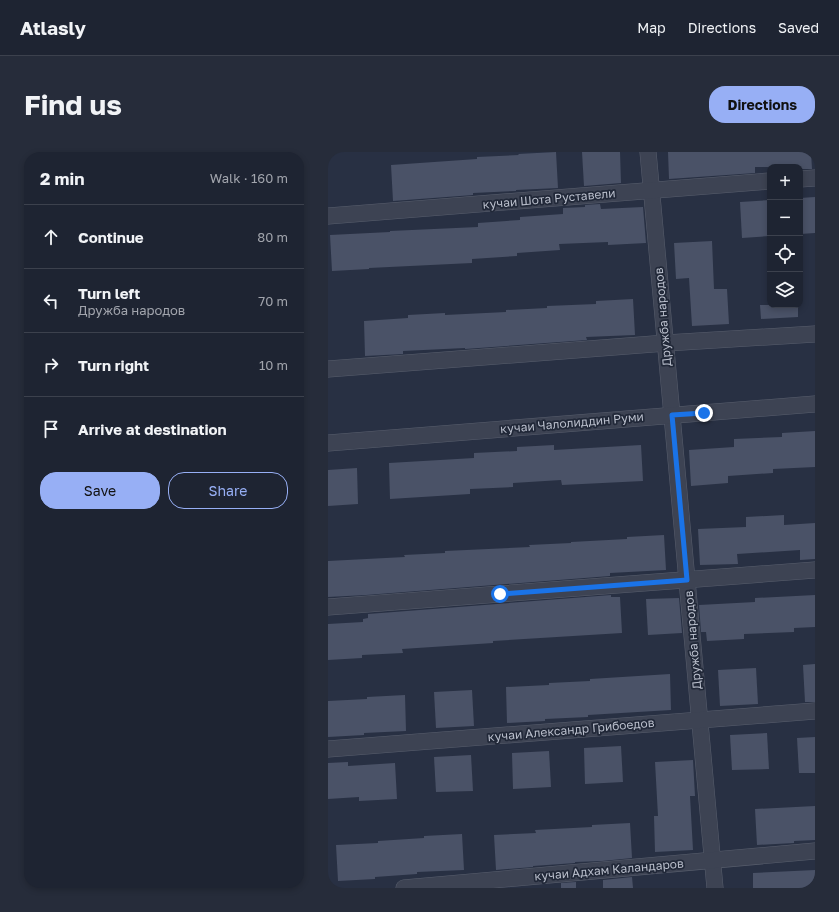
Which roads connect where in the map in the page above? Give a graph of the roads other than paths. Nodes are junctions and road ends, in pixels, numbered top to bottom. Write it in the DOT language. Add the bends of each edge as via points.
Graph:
graph roads {
  1 [pos="648,152"];
  2 [pos="815,178"];
  3 [pos="803,179"];
  4 [pos="767,182"];
  5 [pos="652,191"];
  6 [pos="328,216"];
  7 [pos="815,334"];
  8 [pos="666,343"];
  9 [pos="328,369"];
  10 [pos="815,404"];
  11 [pos="672,415"];
  12 [pos="328,442"];
  13 [pos="815,570"];
  14 [pos="687,580"];
  15 [pos="328,607"];
  16 [pos="815,711"];
  17 [pos="700,720"];
  18 [pos="328,749"];
  19 [pos="815,852"];
  20 [pos="713,860"];
  21 [pos="404,888"];
  22 [pos="716,888"];
  1 -- 5 [label="street, Дружба народов"];
  2 -- 3 [label="street"];
  4 -- 5 [label="street, кучаи Шота Руставели"];
  5 -- 6 [label="street, кучаи Шота Руставели"];
  5 -- 8 [label="street, Дружба народов"];
  7 -- 8 [label="street"];
  8 -- 9 [label="street"];
  8 -- 11 [label="street, Дружба народов"];
  10 -- 11 [label="street, кучаи Чалолиддин Руми"];
  11 -- 12 [label="street, кучаи Чалолиддин Руми"];
  11 -- 14 [label="street, Дружба народов"];
  13 -- 14 [label="street"];
  14 -- 15 [label="street"];
  14 -- 17 [label="street, Дружба народов"];
  16 -- 17 [label="street, кучаи Александр Грибоедов"];
  17 -- 18 [label="street, кучаи Александр Грибоедов"];
  17 -- 20 [label="street, Дружба народов"];
  19 -- 20 [label="street, кучаи Адхам Каландаров"];
  20 -- 21 [label="street, кучаи Адхам Каландаров"];
  20 -- 22 [label="street, Дружба народов"];
}
